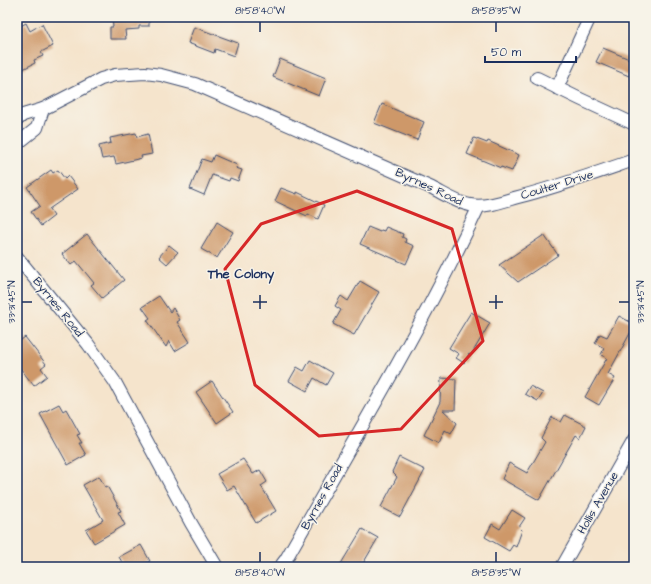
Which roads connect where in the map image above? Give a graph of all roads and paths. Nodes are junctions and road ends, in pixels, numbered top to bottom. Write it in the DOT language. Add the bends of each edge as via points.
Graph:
graph roads {
  1 [pos="590,17"];
  2 [pos="538,78"];
  3 [pos="557,88"];
  4 [pos="43,109"];
  5 [pos="17,120"];
  6 [pos="634,124"];
  7 [pos="17,144"];
  8 [pos="634,160"];
  9 [pos="479,206"];
  10 [pos="17,257"];
  11 [pos="634,440"];
  12 [pos="216,567"];
  13 [pos="280,567"];
  14 [pos="562,567"];
  1 -- 3 [label="street"];
  2 -- 3 [label="street"];
  3 -- 6 [label="street"];
  4 -- 5 [label="street, Byrnes Road" via="23,115"];
  4 -- 7 [label="street" via="37,128"];
  4 -- 9 [label="street, Byrnes Road" via="101,79 130,73 161,74 195,84 461,202"];
  8 -- 9 [label="street, Coulter Drive" via="572,182 495,204"];
  9 -- 13 [label="street, Byrnes Road" via="454,259 394,368"];
  10 -- 12 [label="street, Byrnes Road" via="88,344 115,382"];
  11 -- 14 [label="street, Hollis Avenue"];
}
